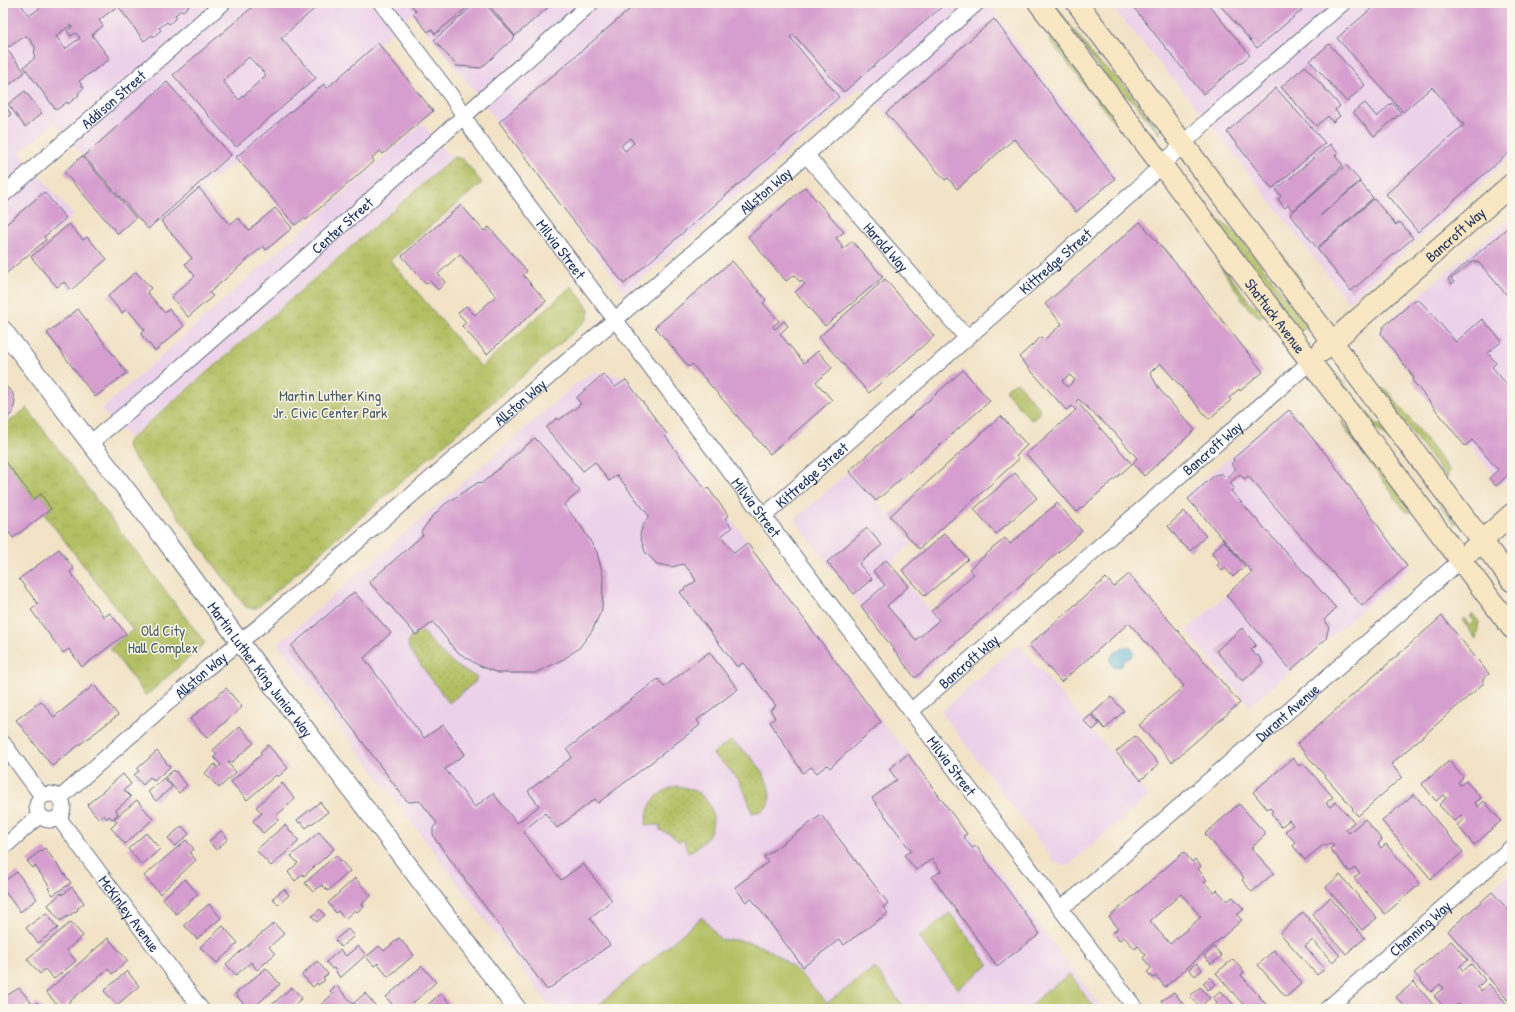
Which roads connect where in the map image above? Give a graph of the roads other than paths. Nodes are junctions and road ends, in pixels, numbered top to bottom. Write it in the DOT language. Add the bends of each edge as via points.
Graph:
graph roads {
  1 [pos="223,3"];
  2 [pos="381,3"];
  3 [pos="591,3"];
  4 [pos="976,3"];
  5 [pos="1039,3"];
  6 [pos="1076,3"];
  7 [pos="1343,3"];
  8 [pos="464,117"];
  9 [pos="1183,145"];
  10 [pos="806,155"];
  11 [pos="1162,165"];
  12 [pos="1512,184"];
  13 [pos="3,195"];
  14 [pos="616,320"];
  15 [pos="3,330"];
  16 [pos="967,338"];
  17 [pos="1332,342"];
  18 [pos="1310,362"];
  19 [pos="90,443"];
  20 [pos="1512,514"];
  21 [pos="764,516"];
  22 [pos="1482,541"];
  23 [pos="1461,560"];
  24 [pos="1512,581"];
  25 [pos="1512,628"];
  26 [pos="240,641"];
  27 [pos="912,712"];
  28 [pos="3,743"];
  29 [pos="42,796"];
  30 [pos="60,798"];
  31 [pos="40,815"];
  32 [pos="58,818"];
  33 [pos="1512,847"];
  34 [pos="3,848"];
  35 [pos="1060,908"];
  36 [pos="201,1009"];
  37 [pos="517,1009"];
  38 [pos="1136,1009"];
  39 [pos="1327,1009"];
  1 -- 13 [label="street, Addison Street"];
  2 -- 8 [label="street, Milvia Street" via="452,97"];
  3 -- 8 [label="street, Center Street"];
  4 -- 10 [label="street, Allston Way"];
  5 -- 11 [label="main road, Shattuck Avenue"];
  6 -- 9 [label="main road, Shattuck Avenue"];
  7 -- 9 [label="street, Kittredge Street" via="1208,120"];
  8 -- 14 [label="street, Milvia Street"];
  8 -- 19 [label="street, Center Street"];
  9 -- 11 [label="street, Kittredge Street"];
  9 -- 17 [label="main road, Shattuck Avenue"];
  10 -- 14 [label="street, Allston Way"];
  10 -- 16 [label="street, Harold Way"];
  11 -- 16 [label="street, Kittredge Street"];
  11 -- 18 [label="main road, Shattuck Avenue"];
  12 -- 17 [label="main road, Bancroft Way"];
  14 -- 21 [label="street, Milvia Street"];
  14 -- 26 [label="street, Allston Way"];
  15 -- 19 [label="street, Martin Luther King Junior Way"];
  16 -- 21 [label="street, Kittredge Street"];
  17 -- 18 [label="main road, Bancroft Way"];
  17 -- 22 [label="main road, Shattuck Avenue"];
  18 -- 23 [label="main road, Shattuck Avenue"];
  18 -- 27 [label="street, Bancroft Way"];
  19 -- 26 [label="street, Martin Luther King Junior Way"];
  20 -- 22 [label="main road, Durant Avenue"];
  21 -- 27 [label="street, Milvia Street"];
  22 -- 23 [label="main road, Durant Avenue"];
  22 -- 24 [label="main road, Shattuck Avenue"];
  23 -- 25 [label="main road, Shattuck Avenue"];
  23 -- 35 [label="street, Durant Avenue" via="1077,896"];
  26 -- 30 [label="street, Allston Way"];
  26 -- 37 [label="street, Martin Luther King Junior Way"];
  27 -- 35 [label="street, Milvia Street"];
  28 -- 29 [label="street"];
  29 -- 30 [label="street" via="49,793"];
  29 -- 31 [label="street" via="37,807"];
  30 -- 32 [label="street" via="64,808"];
  31 -- 32 [label="street" via="50,820"];
  31 -- 34 [label="street"];
  32 -- 36 [label="street, McKinley Avenue"];
  33 -- 39 [label="street, Channing Way"];
  35 -- 38 [label="street, Milvia Street"];
}
